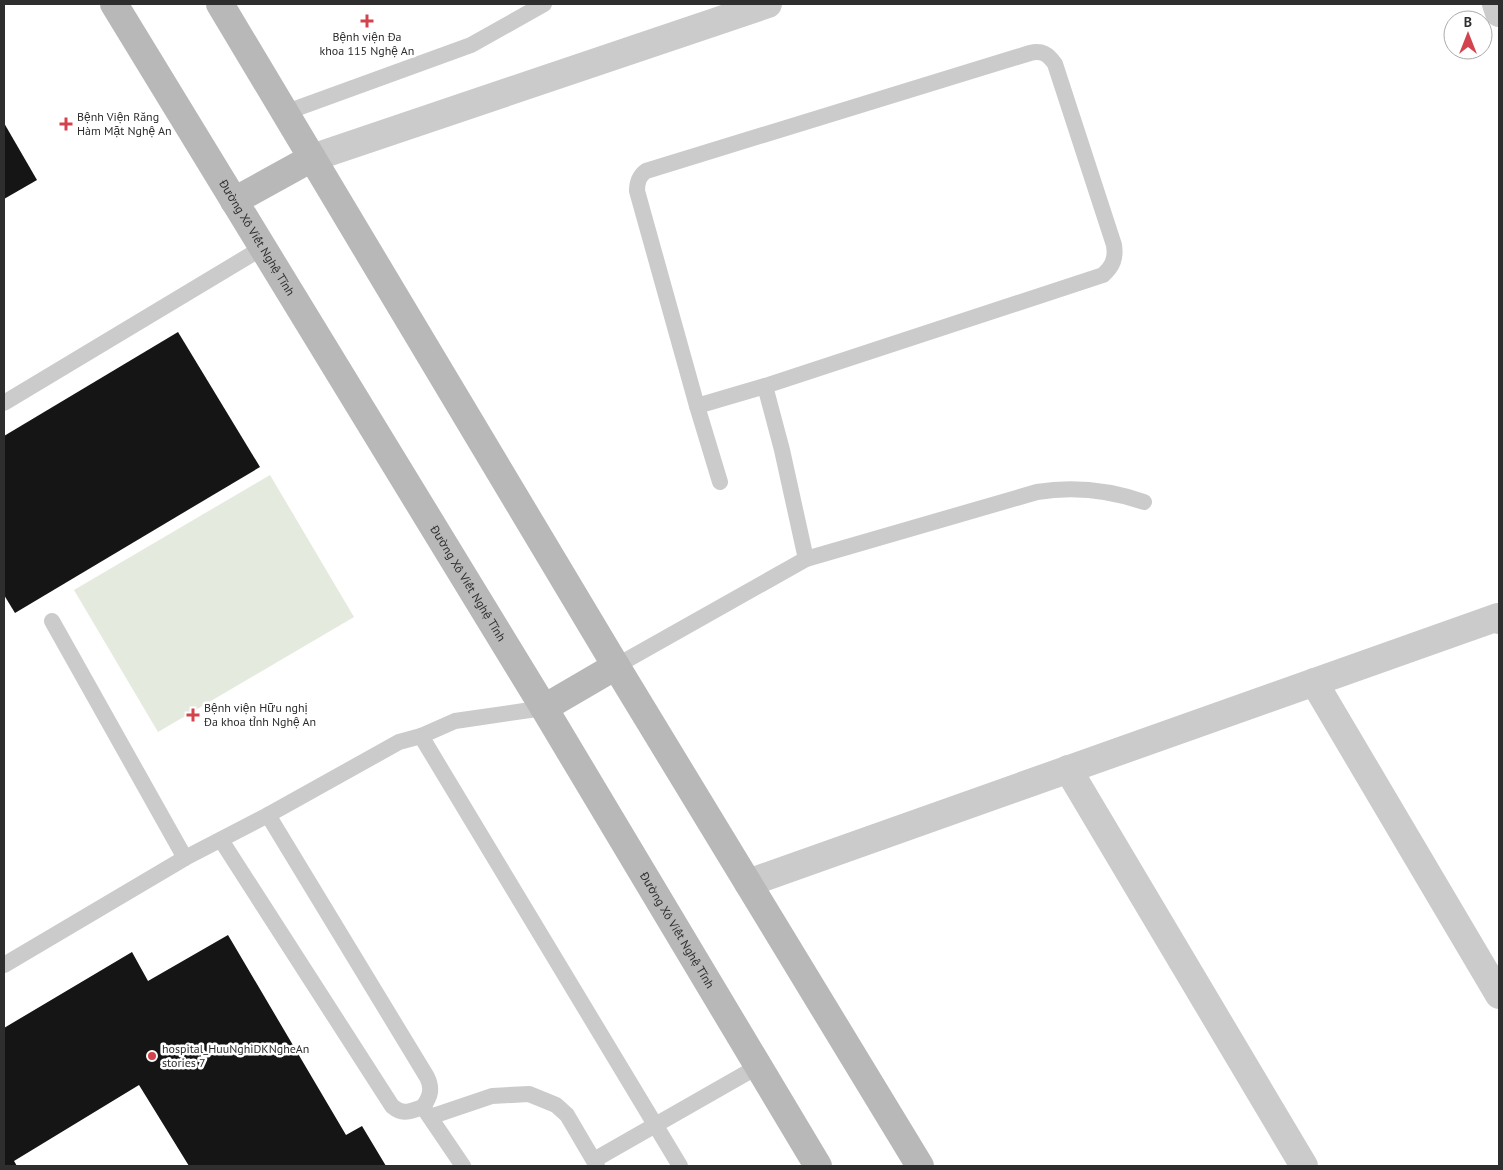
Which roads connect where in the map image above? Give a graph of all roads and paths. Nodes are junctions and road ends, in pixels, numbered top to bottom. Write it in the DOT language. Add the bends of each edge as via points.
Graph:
graph roads {
  1 [pos="114,4"];
  2 [pos="220,4"];
  3 [pos="544,4"];
  4 [pos="768,4"];
  5 [pos="1496,4"];
  6 [pos="1499,13"];
  7 [pos="284,113"];
  8 [pos="312,158"];
  9 [pos="234,201"];
  10 [pos="262,248"];
  11 [pos="765,386"];
  12 [pos="4,403"];
  13 [pos="697,406"];
  14 [pos="720,482"];
  15 [pos="1144,502"];
  16 [pos="806,559"];
  17 [pos="52,620"];
  18 [pos="1499,620"];
  19 [pos="616,666"];
  20 [pos="1314,682"];
  21 [pos="544,708"];
  22 [pos="421,736"];
  23 [pos="1068,769"];
  24 [pos="268,815"];
  25 [pos="221,840"];
  26 [pos="185,858"];
  27 [pos="748,883"];
  28 [pos="4,965"];
  29 [pos="1499,995"];
  30 [pos="757,1067"];
  31 [pos="427,1112"];
  32 [pos="656,1125"];
  33 [pos="596,1163"];
  34 [pos="463,1166"];
  35 [pos="680,1166"];
  36 [pos="818,1166"];
  37 [pos="920,1166"];
  38 [pos="1304,1166"];
  1 -- 9 [label="main road, Đường Xô Viết Nghệ Tĩnh"];
  2 -- 7 [label="main road"];
  3 -- 7 [label="lane" via="471,45"];
  4 -- 8 [label="street"];
  5 -- 6 [label="street"];
  7 -- 8 [label="main road"];
  8 -- 9 [label="main road"];
  8 -- 19 [label="main road"];
  9 -- 10 [label="main road, Đường Xô Viết Nghệ Tĩnh"];
  10 -- 12 [label="lane"];
  10 -- 21 [label="main road, Đường Xô Viết Nghệ Tĩnh"];
  11 -- 13 [label="lane"];
  11 -- 13 [label="lane" via="1104,276 1114,263 1114,245 1050,57 1038,51 1030,53 642,174 637,190"];
  11 -- 16 [label="lane"];
  13 -- 14 [label="lane"];
  15 -- 16 [label="lane" via="1087,489 1038,492"];
  16 -- 19 [label="lane"];
  17 -- 26 [label="lane"];
  18 -- 20 [label="street"];
  19 -- 21 [label="main road"];
  19 -- 27 [label="main road"];
  20 -- 23 [label="street"];
  20 -- 29 [label="street"];
  21 -- 22 [label="lane" via="455,721"];
  21 -- 30 [label="main road, Đường Xô Viết Nghệ Tĩnh"];
  22 -- 24 [label="lane" via="399,742"];
  22 -- 32 [label="lane"];
  23 -- 27 [label="street"];
  23 -- 38 [label="street"];
  24 -- 25 [label="lane"];
  24 -- 31 [label="lane" via="427,1077 430,1092"];
  25 -- 26 [label="lane"];
  25 -- 31 [label="lane" via="392,1106 399,1111"];
  26 -- 28 [label="lane"];
  27 -- 37 [label="main road"];
  30 -- 32 [label="lane"];
  30 -- 36 [label="main road, Đường Xô Viết Nghệ Tĩnh"];
  31 -- 33 [label="lane" via="492,1096 529,1094 556,1105 567,1115"];
  31 -- 34 [label="lane"];
  32 -- 33 [label="lane"];
  32 -- 35 [label="lane"];
}
